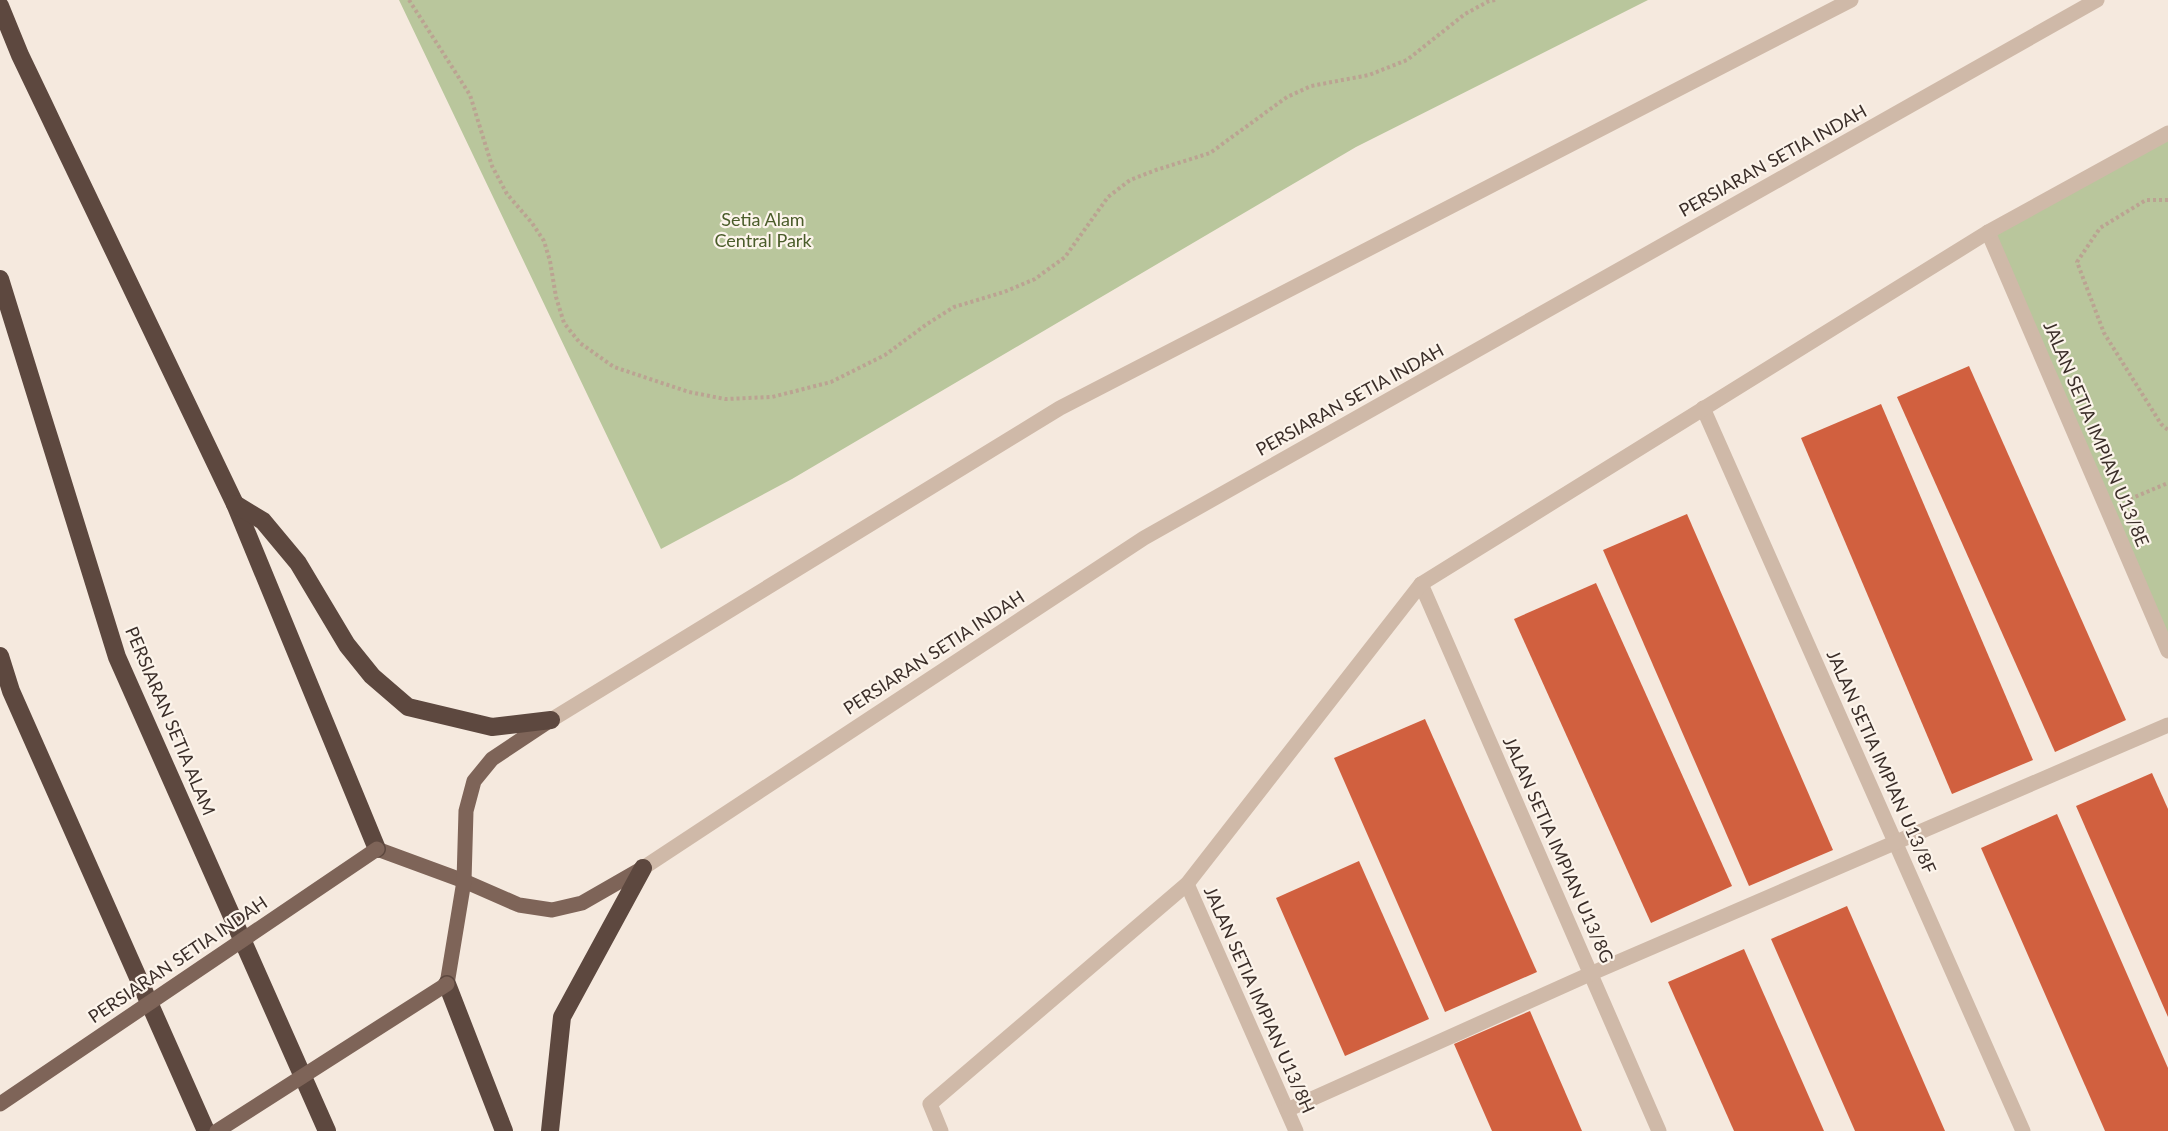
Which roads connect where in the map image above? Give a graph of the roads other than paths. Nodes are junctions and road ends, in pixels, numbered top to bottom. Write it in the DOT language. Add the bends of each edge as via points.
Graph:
graph roads {
  1 [pos="1851,0"];
  2 [pos="2097,0"];
  3 [pos="0,6"];
  4 [pos="2168,133"];
  5 [pos="1988,232"];
  6 [pos="0,279"];
  7 [pos="1703,408"];
  8 [pos="235,504"];
  9 [pos="1421,584"];
  10 [pos="2168,651"];
  11 [pos="0,656"];
  12 [pos="551,720"];
  13 [pos="2168,725"];
  14 [pos="1895,842"];
  15 [pos="377,849"];
  16 [pos="643,868"];
  17 [pos="464,881"];
  18 [pos="1187,884"];
  19 [pos="1590,974"];
  20 [pos="447,984"];
  21 [pos="0,1104"];
  22 [pos="1287,1110"];
  23 [pos="206,1131"];
  24 [pos="217,1131"];
  25 [pos="327,1131"];
  26 [pos="504,1131"];
  27 [pos="550,1131"];
  28 [pos="941,1131"];
  29 [pos="1296,1131"];
  30 [pos="1659,1131"];
  31 [pos="2022,1131"];
  1 -- 12 [label="street" via="1060,408"];
  2 -- 16 [label="street, PERSIARAN SETIA INDAH" via="1144,538"];
  3 -- 8 [label="highway"];
  4 -- 5 [label="street"];
  5 -- 7 [label="street"];
  5 -- 10 [label="street, JALAN SETIA IMPIAN U13/8E"];
  6 -- 25 [label="highway, PERSIARAN SETIA ALAM" via="117,657"];
  7 -- 9 [label="street"];
  7 -- 14 [label="street, JALAN SETIA IMPIAN U13/8F"];
  8 -- 12 [label="highway" via="263,521 298,563 347,645 372,676 408,707 492,728"];
  8 -- 15 [label="highway"];
  9 -- 18 [label="street"];
  9 -- 19 [label="street, JALAN SETIA IMPIAN U13/8G"];
  11 -- 23 [label="highway" via="11,691"];
  12 -- 17 [label="main road" via="492,759 474,781 466,811"];
  13 -- 14 [label="street"];
  14 -- 19 [label="street"];
  14 -- 31 [label="street, JALAN SETIA IMPIAN U13/8F"];
  15 -- 17 [label="main road"];
  15 -- 21 [label="main road, PERSIARAN SETIA INDAH, bridge"];
  16 -- 17 [label="main road" via="582,903 552,910 519,905"];
  16 -- 27 [label="highway" via="562,1017"];
  17 -- 20 [label="main road"];
  18 -- 22 [label="street, JALAN SETIA IMPIAN U13/8H"];
  18 -- 28 [label="street" via="930,1104"];
  19 -- 22 [label="street"];
  19 -- 30 [label="street, JALAN SETIA IMPIAN U13/8G"];
  20 -- 24 [label="main road, bridge"];
  20 -- 26 [label="highway"];
  22 -- 29 [label="street, JALAN SETIA IMPIAN U13/8H"];
}
